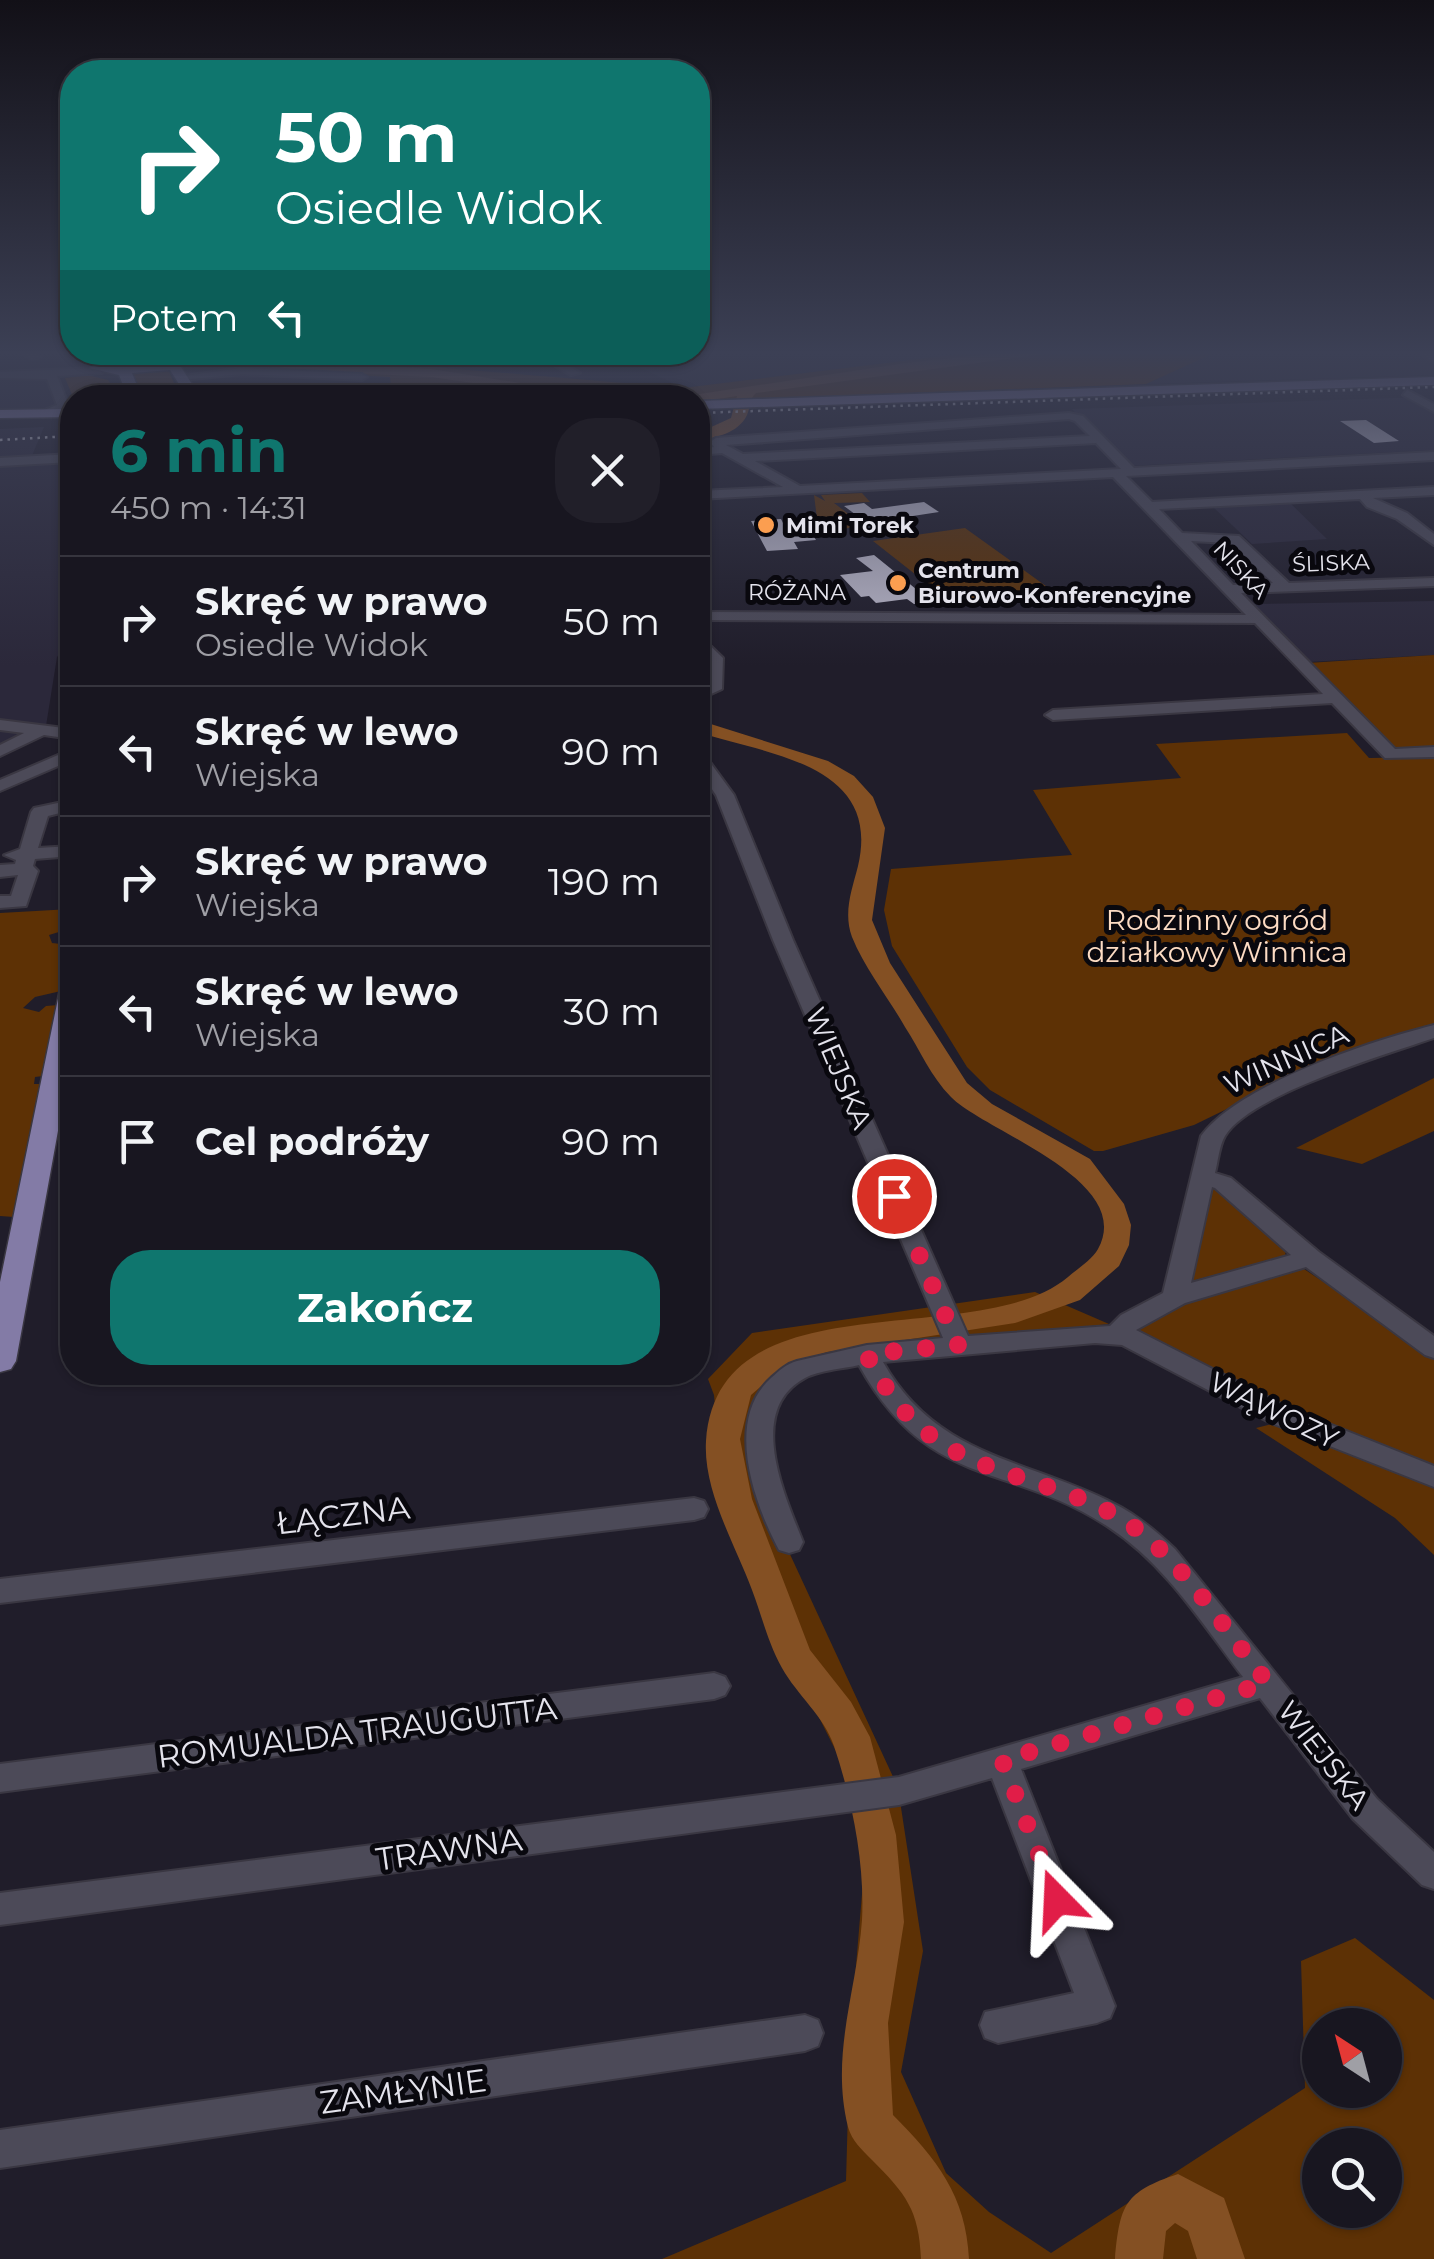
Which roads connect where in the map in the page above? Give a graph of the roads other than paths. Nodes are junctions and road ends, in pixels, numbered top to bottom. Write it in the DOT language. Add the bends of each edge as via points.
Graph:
graph roads {
  1 [pos="737,455"];
  2 [pos="790,455"];
  3 [pos="1110,455"];
  4 [pos="1434,456"];
  5 [pos="742,458"];
  6 [pos="60,459"];
  7 [pos="0,462"];
  8 [pos="1256,465"];
  9 [pos="1123,472"];
  10 [pos="798,490"];
  11 [pos="1432,492"];
  12 [pos="710,494"];
  13 [pos="1363,495"];
  14 [pos="1294,498"];
  15 [pos="1148,506"];
  16 [pos="1178,537"];
  17 [pos="1434,541"];
  18 [pos="1434,582"];
  19 [pos="1286,588"];
  20 [pos="1230,590"];
  21 [pos="710,616"];
  22 [pos="1256,619"];
  23 [pos="710,652"];
  24 [pos="710,691"];
  25 [pos="1335,698"];
  26 [pos="1053,715"];
  27 [pos="0,725"];
  28 [pos="44,732"];
  29 [pos="60,735"];
  30 [pos="0,751"];
  31 [pos="1434,752"];
  32 [pos="60,761"];
  33 [pos="710,774"];
  34 [pos="0,786"];
  35 [pos="60,807"];
  36 [pos="60,854"];
  37 [pos="0,856"];
  38 [pos="25,862"];
  39 [pos="0,870"];
  40 [pos="0,902"];
  41 [pos="1434,1031"];
  42 [pos="60,1044"];
  43 [pos="1203,1177"];
  44 [pos="1310,1258"];
  45 [pos="7,1288"];
  46 [pos="1175,1296"];
  47 [pos="1117,1334"];
  48 [pos="958,1345"];
  49 [pos="1434,1349"];
  50 [pos="867,1354"];
  51 [pos="0,1361"];
  52 [pos="1434,1478"];
  53 [pos="694,1509"];
  54 [pos="789,1542"];
  55 [pos="0,1590"];
  56 [pos="1268,1683"];
  57 [pos="714,1686"];
  58 [pos="1002,1760"];
  59 [pos="0,1778"];
  60 [pos="1434,1874"];
  61 [pos="0,1909"];
  62 [pos="998,2025"];
  63 [pos="806,2032"];
  64 [pos="0,2149"];
  1 -- 5 [label="street"];
  2 -- 5 [label="street"];
  3 -- 9 [label="street, NISKA"];
  4 -- 8 [label="street"];
  5 -- 10 [label="street"];
  6 -- 7 [label="street"];
  8 -- 9 [label="street"];
  8 -- 14 [label="street"];
  9 -- 10 [label="street"];
  9 -- 15 [label="street, NISKA"];
  10 -- 12 [label="street"];
  11 -- 13 [label="street"];
  13 -- 14 [label="street"];
  13 -- 17 [label="street"];
  14 -- 15 [label="street"];
  15 -- 16 [label="street, NISKA"];
  16 -- 19 [label="street" via="1234,539"];
  16 -- 20 [label="street, NISKA"];
  18 -- 19 [label="street, ŚLISKA"];
  19 -- 20 [label="street, ŚLISKA"];
  20 -- 22 [label="street, NISKA"];
  21 -- 22 [label="street, RÓŻANA"];
  22 -- 25 [label="street, NISKA"];
  23 -- 24 [label="street" via="715,658"];
  25 -- 26 [label="street"];
  25 -- 31 [label="street, NISKA" via="1391,754"];
  27 -- 28 [label="street"];
  28 -- 29 [label="street"];
  28 -- 30 [label="street"];
  32 -- 34 [label="street"];
  33 -- 48 [label="street, WIEJSKA" via="725,795"];
  35 -- 38 [label="street" via="40,812"];
  36 -- 38 [label="street"];
  37 -- 38 [label="street"];
  38 -- 39 [label="street"];
  38 -- 40 [label="street" via="29,871 20,902"];
  41 -- 43 [label="street, WINNICA" via="1230,1114 1212,1133"];
  42 -- 45 [label="main road"];
  43 -- 44 [label="street" via="1223,1183"];
  43 -- 46 [label="street, WINNICA"];
  44 -- 46 [label="street"];
  44 -- 49 [label="street"];
  45 -- 51 [label="main road"];
  46 -- 47 [label="street"];
  47 -- 48 [label="street, WĄWOZY"];
  47 -- 52 [label="street, WĄWOZY" via="1310,1430"];
  48 -- 50 [label="street"];
  50 -- 54 [label="street" via="797,1370 768,1396 758,1436 767,1486"];
  50 -- 56 [label="street, WIEJSKA" via="922,1432 977,1463 1098,1508 1139,1531"];
  53 -- 55 [label="street, ŁĄCZNA"];
  56 -- 58 [label="street, TRAWNA"];
  56 -- 60 [label="street, WIEJSKA" via="1365,1809"];
  57 -- 59 [label="street, ROMUALDA TRAUGUTTA"];
  58 -- 61 [label="street, TRAWNA" via="899,1791"];
  58 -- 62 [label="street" via="1098,2006"];
  63 -- 64 [label="street, ZAMŁYNIE"];
}
